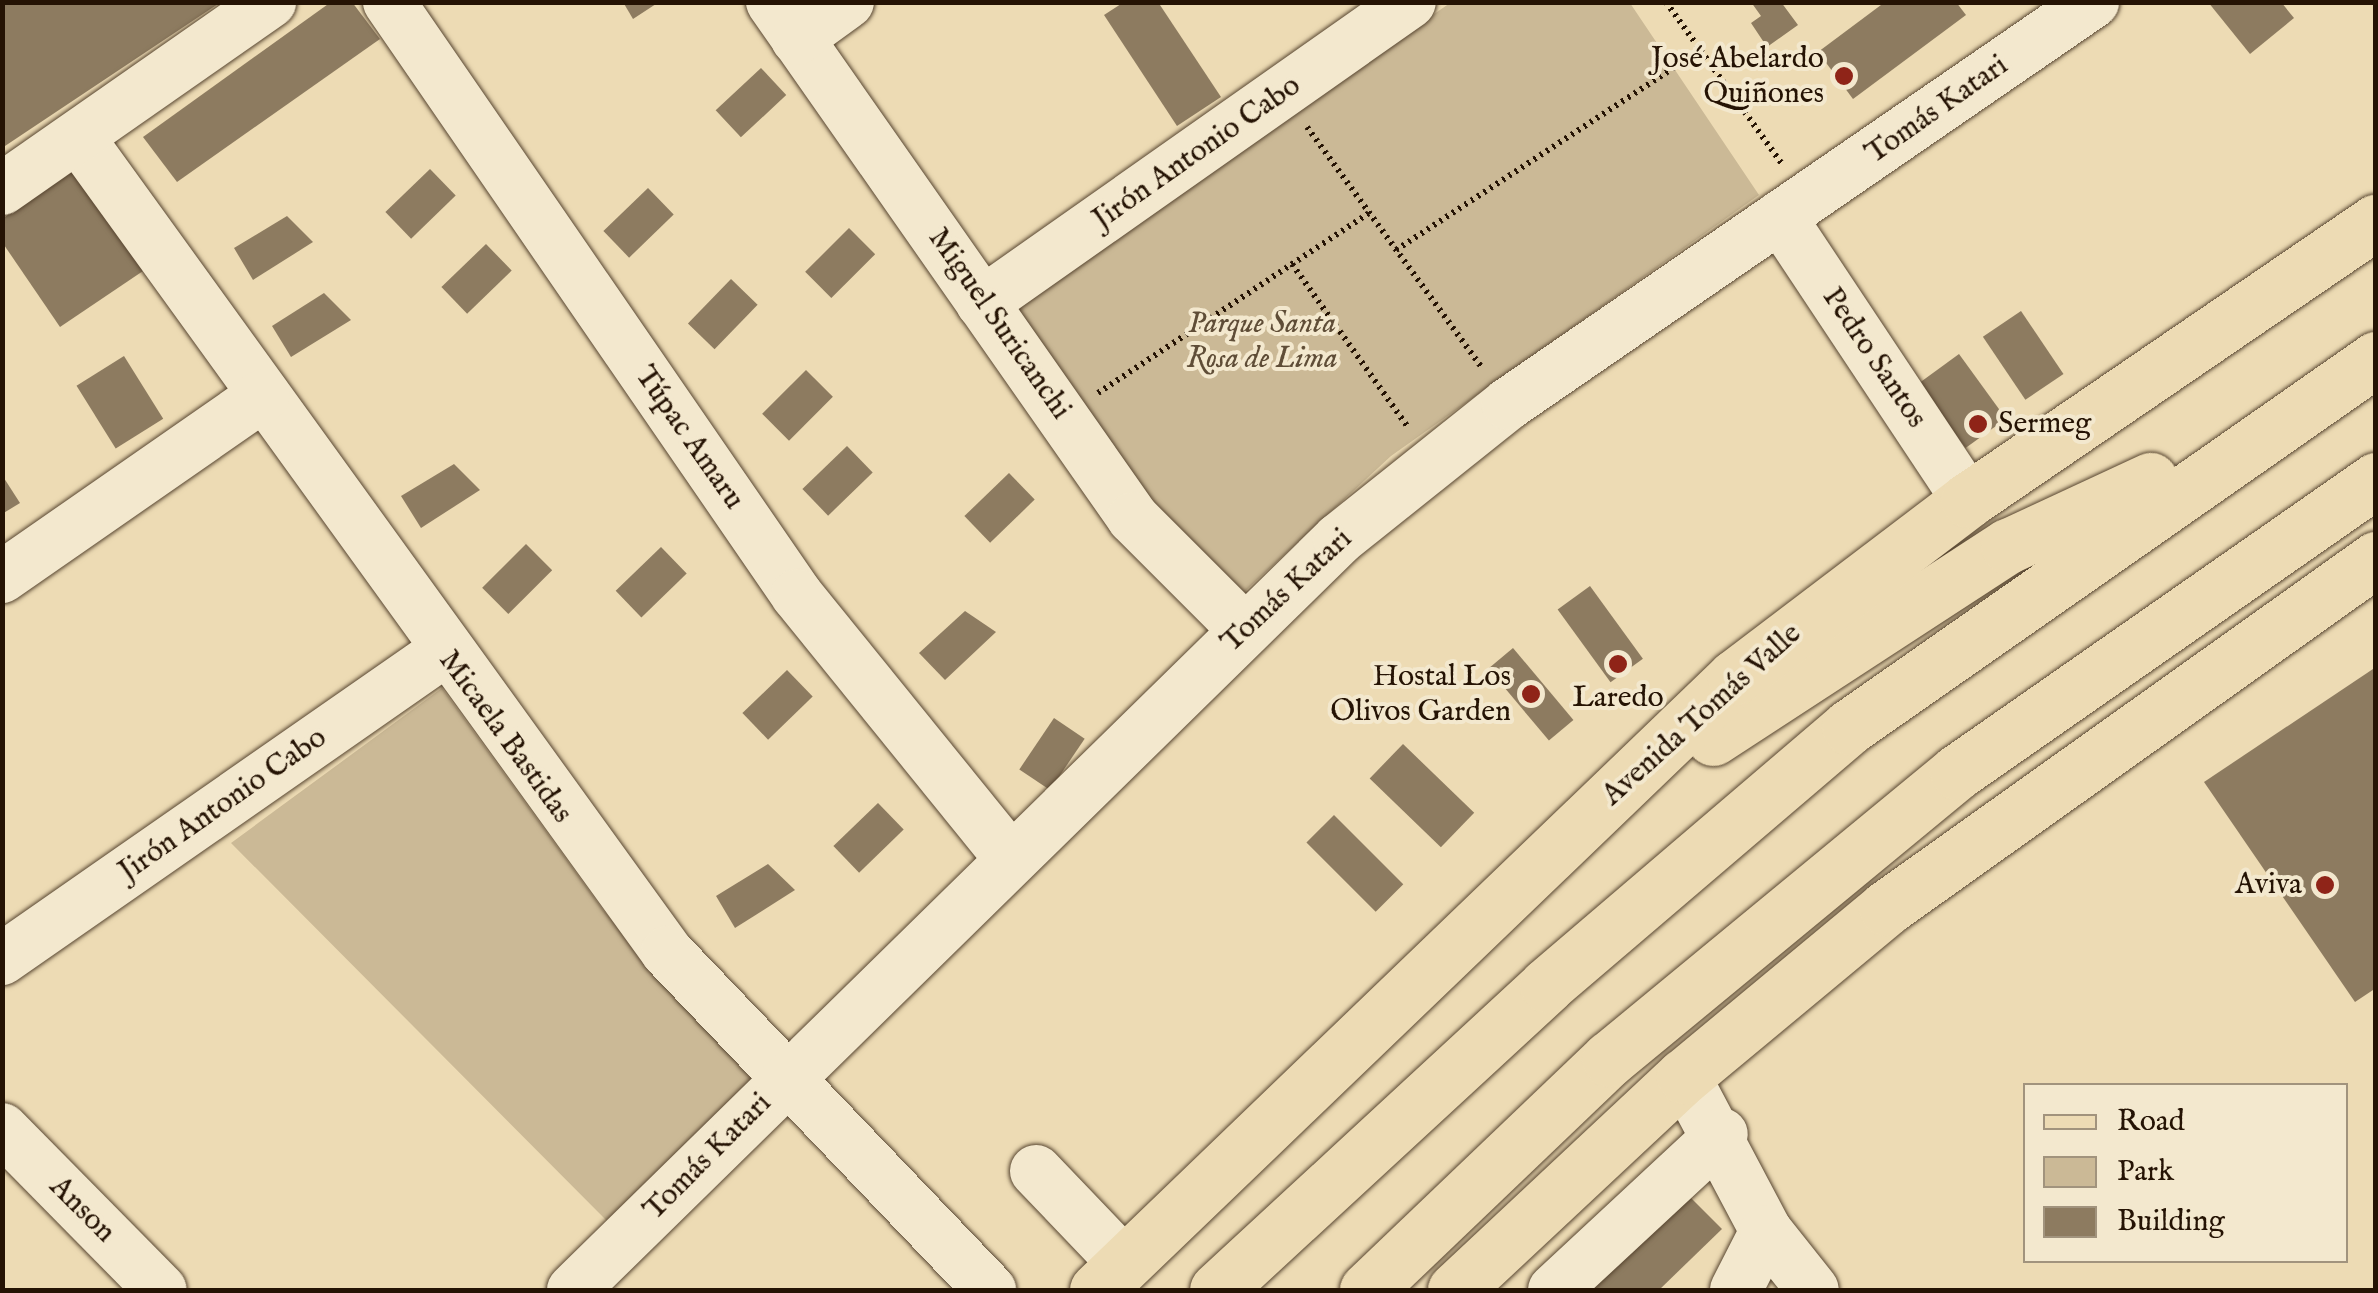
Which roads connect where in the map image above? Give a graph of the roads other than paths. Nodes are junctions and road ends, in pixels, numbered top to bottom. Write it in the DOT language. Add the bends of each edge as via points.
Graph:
graph roads {
  1 [pos="270,2"];
  2 [pos="388,2"];
  3 [pos="848,2"];
  4 [pos="1410,2"];
  5 [pos="2093,2"];
  6 [pos="784,20"];
  7 [pos="78,137"];
  8 [pos="2,189"];
  9 [pos="1794,208"];
  10 [pos="2376,222"];
  11 [pos="982,303"];
  12 [pos="2376,360"];
  13 [pos="264,395"];
  14 [pos="2308,408"];
  15 [pos="2364,493"];
  16 [pos="1968,500"];
  17 [pos="2376,559"];
  18 [pos="2,576"];
  19 [pos="1245,630"];
  20 [pos="443,652"];
  21 [pos="1572,834"];
  22 [pos="1010,858"];
  23 [pos="1759,933"];
  24 [pos="2,959"];
  25 [pos="1696,1067"];
  26 [pos="787,1078"];
  27 [pos="2,1129"];
  28 [pos="1722,1134"];
  29 [pos="1036,1171"];
  30 [pos="1766,1231"];
  31 [pos="1111,1277"];
  32 [pos="161,1290"];
  33 [pos="573,1290"];
  34 [pos="990,1290"];
  35 [pos="1217,1290"];
  36 [pos="1366,1290"];
  37 [pos="1455,1290"];
  38 [pos="1554,1290"];
  39 [pos="1736,1290"];
  40 [pos="1813,1290"];
  1 -- 7 [label="street"];
  2 -- 22 [label="street, Túpac Amaru" via="797,595"];
  3 -- 6 [label="street"];
  4 -- 11 [label="street, Jirón Antonio Cabo"];
  5 -- 9 [label="street, Tomás Katari"];
  6 -- 11 [label="street, Miguel Suricanchi"];
  7 -- 8 [label="street"];
  7 -- 13 [label="street, Micaela Bastidas"];
  9 -- 16 [label="street, Pedro Santos"];
  9 -- 19 [label="street, Tomás Katari" via="1508,404"];
  10 -- 16 [label="main road, Avenida Tomás Valle"];
  11 -- 19 [label="street, Miguel Suricanchi" via="1133,518"];
  12 -- 14 [label="main road"];
  13 -- 18 [label="street"];
  13 -- 20 [label="street, Micaela Bastidas"];
  14 -- 21 [label="main road" via="2008,546 1853,640"];
  14 -- 35 [label="main road" via="1849,726 1547,984"];
  15 -- 23 [label="main road" via="1957,772"];
  16 -- 21 [label="main road, Avenida Tomás Valle" via="1735,677"];
  17 -- 25 [label="main road" via="1915,886"];
  19 -- 22 [label="street, Tomás Katari"];
  20 -- 24 [label="street, Jirón Antonio Cabo"];
  20 -- 26 [label="street, Micaela Bastidas" via="666,952"];
  21 -- 31 [label="main road, Avenida Tomás Valle"];
  22 -- 26 [label="street, Tomás Katari"];
  23 -- 25 [label="main road"];
  23 -- 36 [label="main road" via="1610,1059"];
  25 -- 28 [label="street"];
  25 -- 37 [label="main road"];
  26 -- 33 [label="street, Tomás Katari"];
  26 -- 34 [label="street, Micaela Bastidas"];
  27 -- 32 [label="street, Anson"];
  28 -- 30 [label="street"];
  28 -- 38 [label="street"];
  29 -- 31 [label="street"];
  30 -- 39 [label="street"];
  30 -- 40 [label="street"];
}
